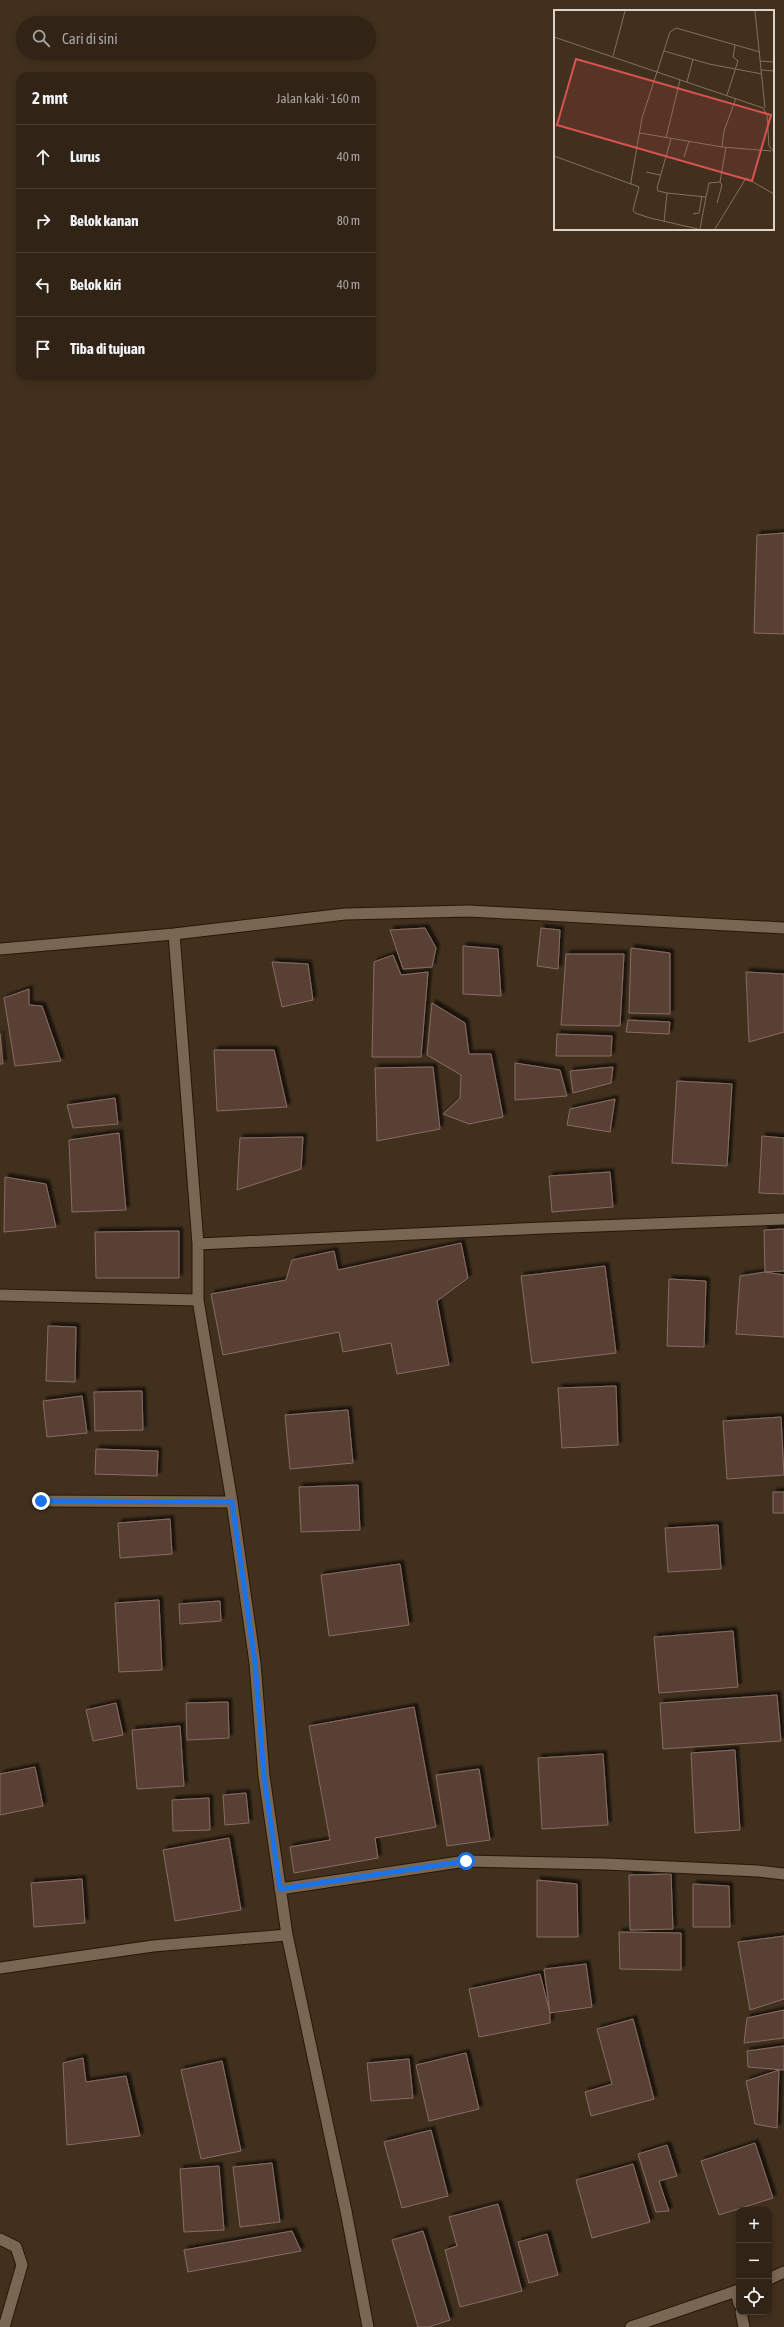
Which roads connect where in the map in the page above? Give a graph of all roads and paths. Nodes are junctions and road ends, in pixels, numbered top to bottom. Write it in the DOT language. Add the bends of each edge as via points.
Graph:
graph roads {
  1 [pos="784,928"];
  2 [pos="174,934"];
  3 [pos="0,949"];
  4 [pos="784,1219"];
  5 [pos="198,1244"];
  6 [pos="0,1296"];
  7 [pos="198,1300"];
  8 [pos="41,1501"];
  9 [pos="232,1502"];
  10 [pos="784,1874"];
  11 [pos="280,1889"];
  12 [pos="287,1934"];
  13 [pos="0,1968"];
  14 [pos="0,2239"];
  15 [pos="784,2272"];
  16 [pos="772,2278"];
  17 [pos="736,2291"];
  18 [pos="742,2315"];
  19 [pos="4,2327"];
  20 [pos="368,2327"];
  21 [pos="631,2327"];
  22 [pos="744,2327"];
  1 -- 2 [label="street" via="469,911 345,914"];
  2 -- 3 [label="street"];
  2 -- 5 [label="street"];
  4 -- 5 [label="street"];
  5 -- 7 [label="street"];
  6 -- 7 [label="street"];
  7 -- 9 [label="street"];
  8 -- 9 [label="street"];
  9 -- 11 [label="street" via="255,1663 264,1776"];
  10 -- 11 [label="street" via="605,1864 466,1861"];
  11 -- 12 [label="street"];
  12 -- 13 [label="street" via="153,1946"];
  12 -- 20 [label="street"];
  14 -- 19 [label="street" via="16,2247 22,2266"];
  15 -- 16 [label="street"];
  17 -- 21 [label="street"];
  18 -- 22 [label="street"];
}
